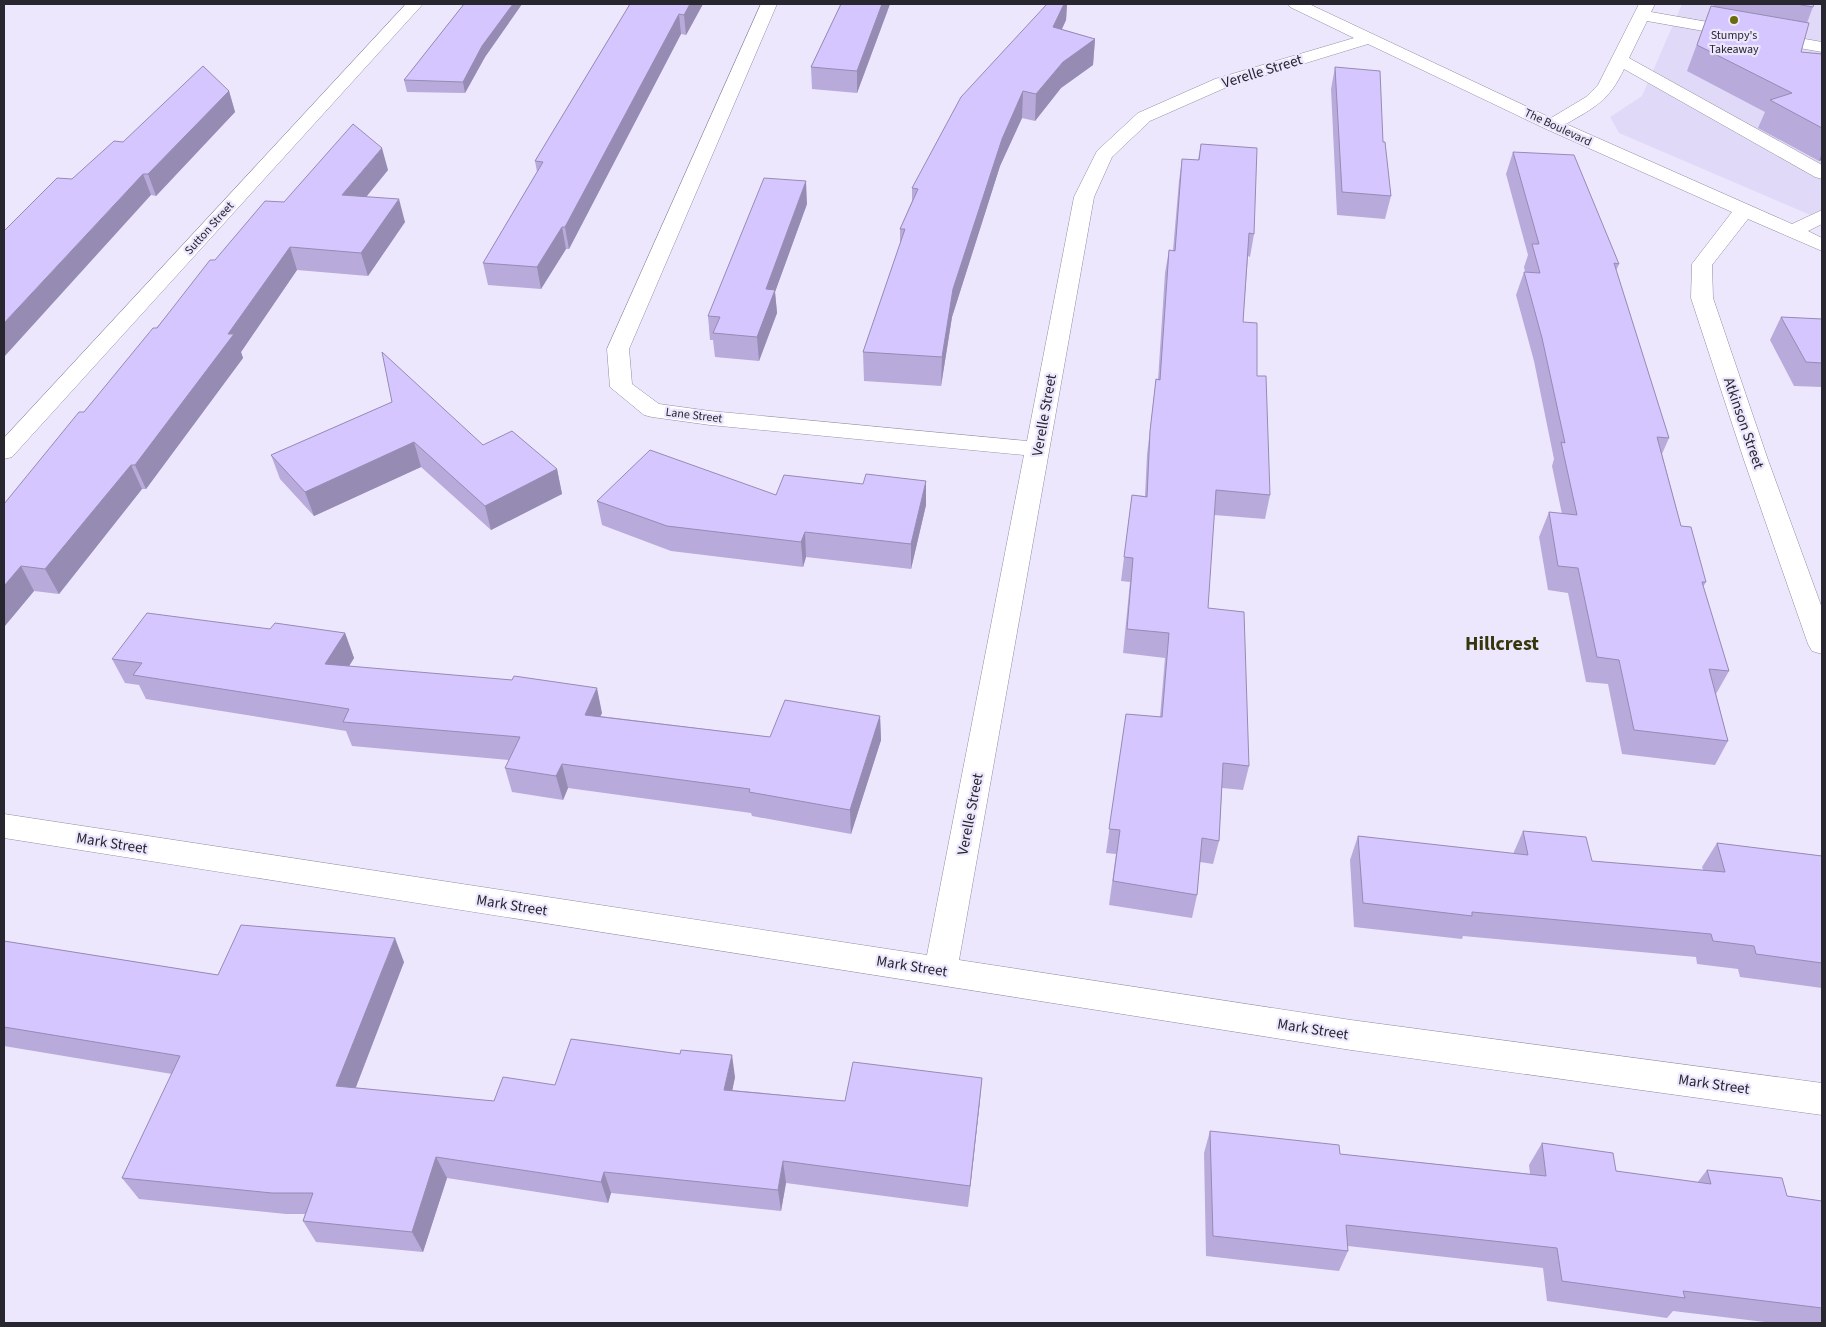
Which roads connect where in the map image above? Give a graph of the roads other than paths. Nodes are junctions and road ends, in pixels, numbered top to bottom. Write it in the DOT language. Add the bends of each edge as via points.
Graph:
graph roads {
  1 [pos="415,4"];
  2 [pos="769,4"];
  3 [pos="1296,4"];
  4 [pos="1644,10"];
  5 [pos="1371,38"];
  6 [pos="1822,47"];
  7 [pos="1620,60"];
  8 [pos="1552,125"];
  9 [pos="1822,173"];
  10 [pos="1744,211"];
  11 [pos="1822,216"];
  12 [pos="1792,232"];
  13 [pos="1822,245"];
  14 [pos="1038,449"];
  15 [pos="4,452"];
  16 [pos="1822,644"];
  17 [pos="4,826"];
  18 [pos="941,970"];
  19 [pos="1822,1099"];
  1 -- 15 [label="street, Sutton Street"];
  2 -- 14 [label="street, Lane Street" via="618,349 621,387 652,410"];
  3 -- 5 [label="street, The Boulevard"];
  4 -- 6 [label="street"];
  4 -- 7 [label="street"];
  5 -- 8 [label="street, The Boulevard"];
  5 -- 14 [label="street, Verelle Street" via="1221,83 1144,117 1104,154 1084,197"];
  7 -- 8 [label="street" via="1606,88 1592,101"];
  7 -- 9 [label="street"];
  8 -- 10 [label="street, The Boulevard"];
  10 -- 12 [label="street, The Boulevard"];
  10 -- 16 [label="street, Atkinson Street" via="1702,264 1702,298"];
  11 -- 12 [label="street"];
  12 -- 13 [label="street, The Boulevard"];
  14 -- 18 [label="street, Verelle Street"];
  17 -- 18 [label="street, Mark Street"];
  18 -- 19 [label="street, Mark Street" via="1351,1035"];
}
